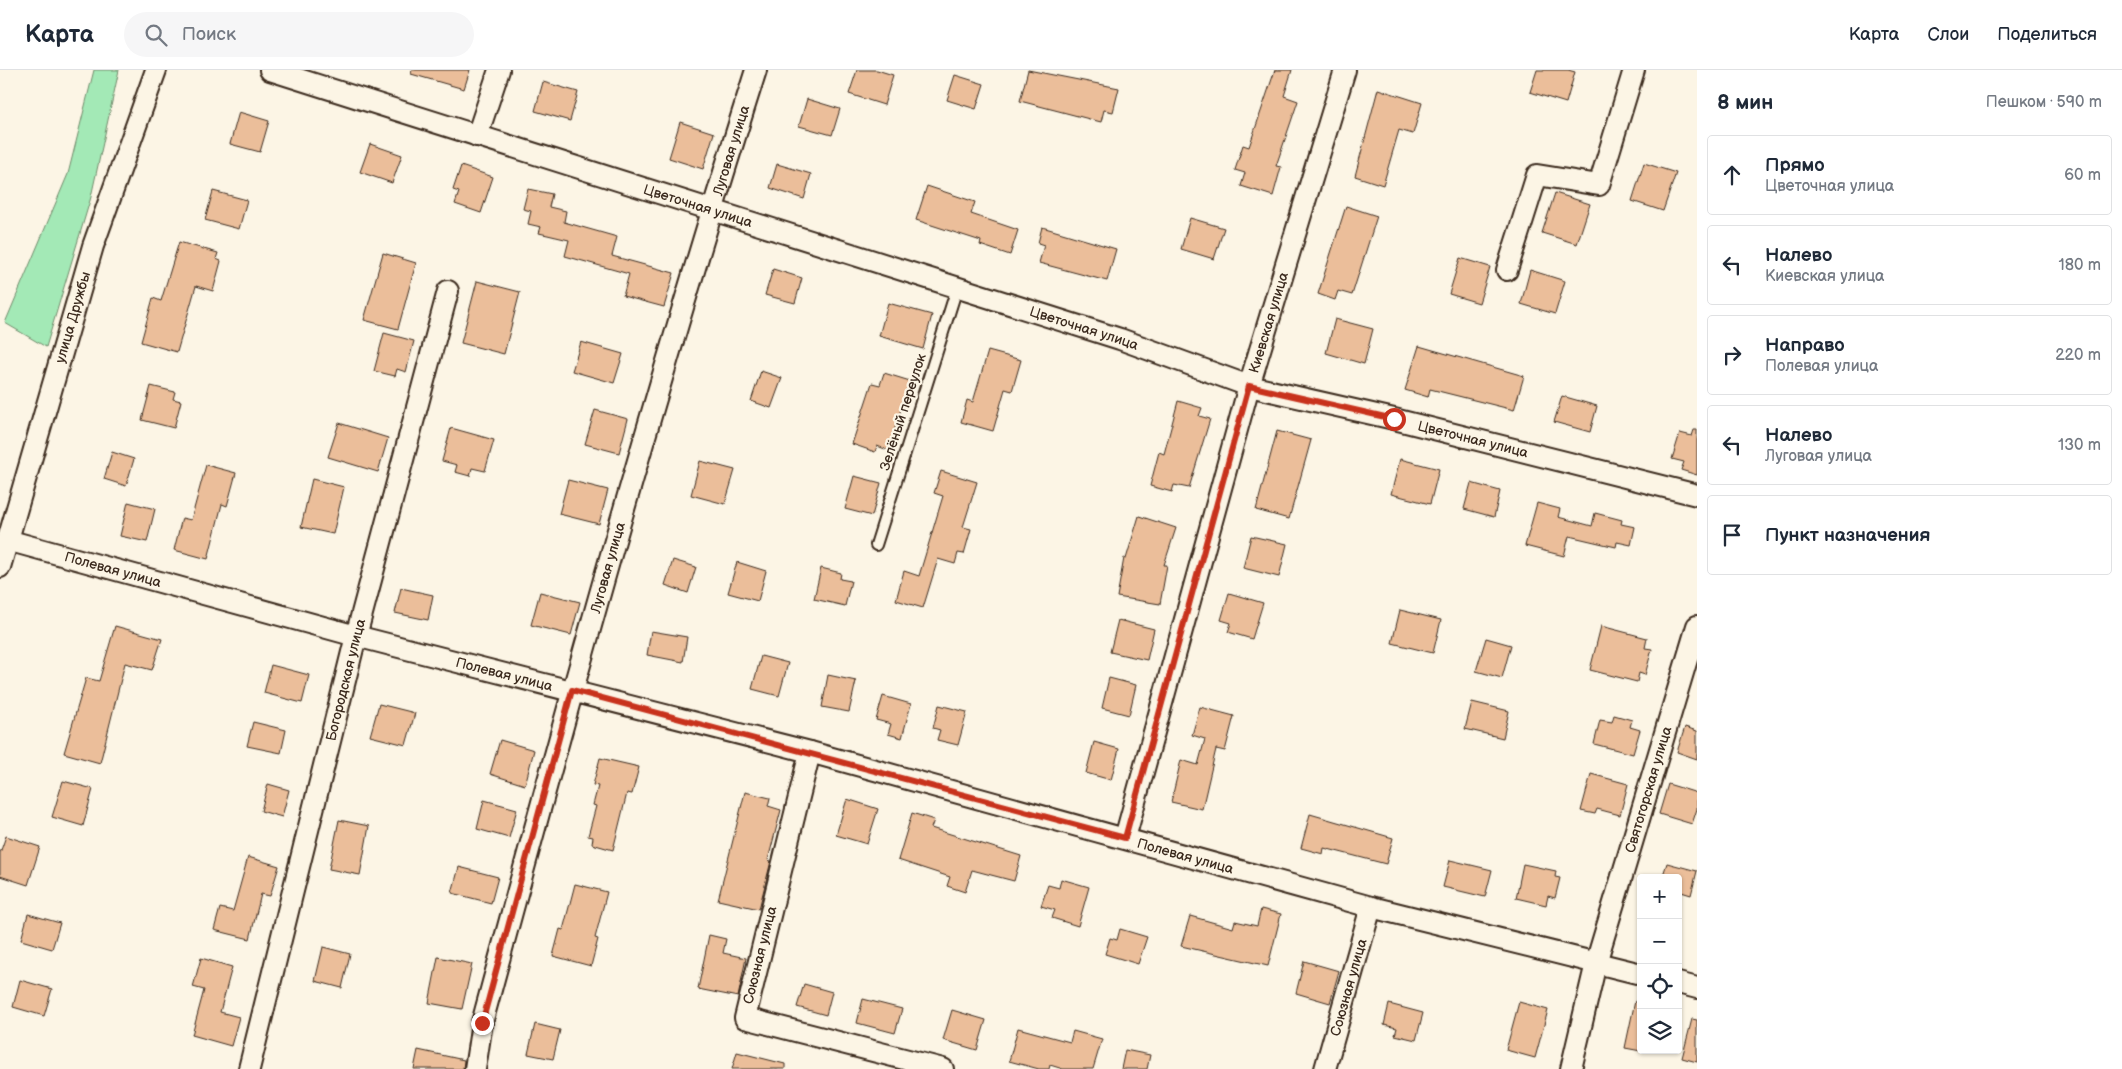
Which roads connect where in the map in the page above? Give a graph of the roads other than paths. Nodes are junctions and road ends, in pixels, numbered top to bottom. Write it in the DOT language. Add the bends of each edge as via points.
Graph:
graph roads {
  1 [pos="156,70"];
  2 [pos="270,70"];
  3 [pos="499,70"];
  4 [pos="756,70"];
  5 [pos="1345,70"];
  6 [pos="1634,70"];
  7 [pos="477,136"];
  8 [pos="711,211"];
  9 [pos="1507,270"];
  10 [pos="957,288"];
  11 [pos="448,291"];
  12 [pos="1249,386"];
  13 [pos="1697,494"];
  14 [pos="7,540"];
  15 [pos="876,545"];
  16 [pos="0,567"];
  17 [pos="1697,626"];
  18 [pos="356,636"];
  19 [pos="572,690"];
  20 [pos="810,752"];
  21 [pos="1125,838"];
  22 [pos="1372,907"];
  23 [pos="1596,963"];
  24 [pos="1637,973"];
  25 [pos="1682,984"];
  26 [pos="1697,988"];
  27 [pos="249,1069"];
  28 [pos="474,1069"];
  29 [pos="943,1069"];
  30 [pos="1326,1069"];
  31 [pos="1571,1069"];
  1 -- 14 [label="street, улица Дружбы" via="93,246"];
  2 -- 7 [label="street, Цветочная улица"];
  3 -- 7 [label="street"];
  4 -- 8 [label="street, Луговая улица"];
  5 -- 12 [label="street, Киевская улица"];
  6 -- 9 [label="street" via="1599,186 1537,175"];
  7 -- 8 [label="street, Цветочная улица"];
  8 -- 10 [label="street, Цветочная улица"];
  8 -- 19 [label="street, Луговая улица"];
  10 -- 12 [label="street, Цветочная улица" via="1120,339"];
  10 -- 15 [label="lane, Зелёный переулок"];
  11 -- 18 [label="street, Богородская улица"];
  12 -- 13 [label="street, Цветочная улица"];
  12 -- 21 [label="street, Киевская улица"];
  14 -- 16 [label="street, улица Дружбы"];
  14 -- 18 [label="street, Полевая улица"];
  17 -- 23 [label="street, Святогорская улица"];
  18 -- 19 [label="street, Полевая улица"];
  18 -- 27 [label="street, Богородская улица"];
  19 -- 20 [label="street, Полевая улица"];
  19 -- 28 [label="street, Луговая улица" via="482,1023"];
  20 -- 21 [label="street, Полевая улица"];
  20 -- 29 [label="street, Союзная улица" via="745,1018"];
  21 -- 22 [label="street, Полевая улица"];
  22 -- 23 [label="street, Полевая улица"];
  22 -- 30 [label="street, Союзная улица"];
  23 -- 24 [label="street, Полевая улица"];
  23 -- 31 [label="street, Святогорская улица"];
  25 -- 26 [label="street"];
}
